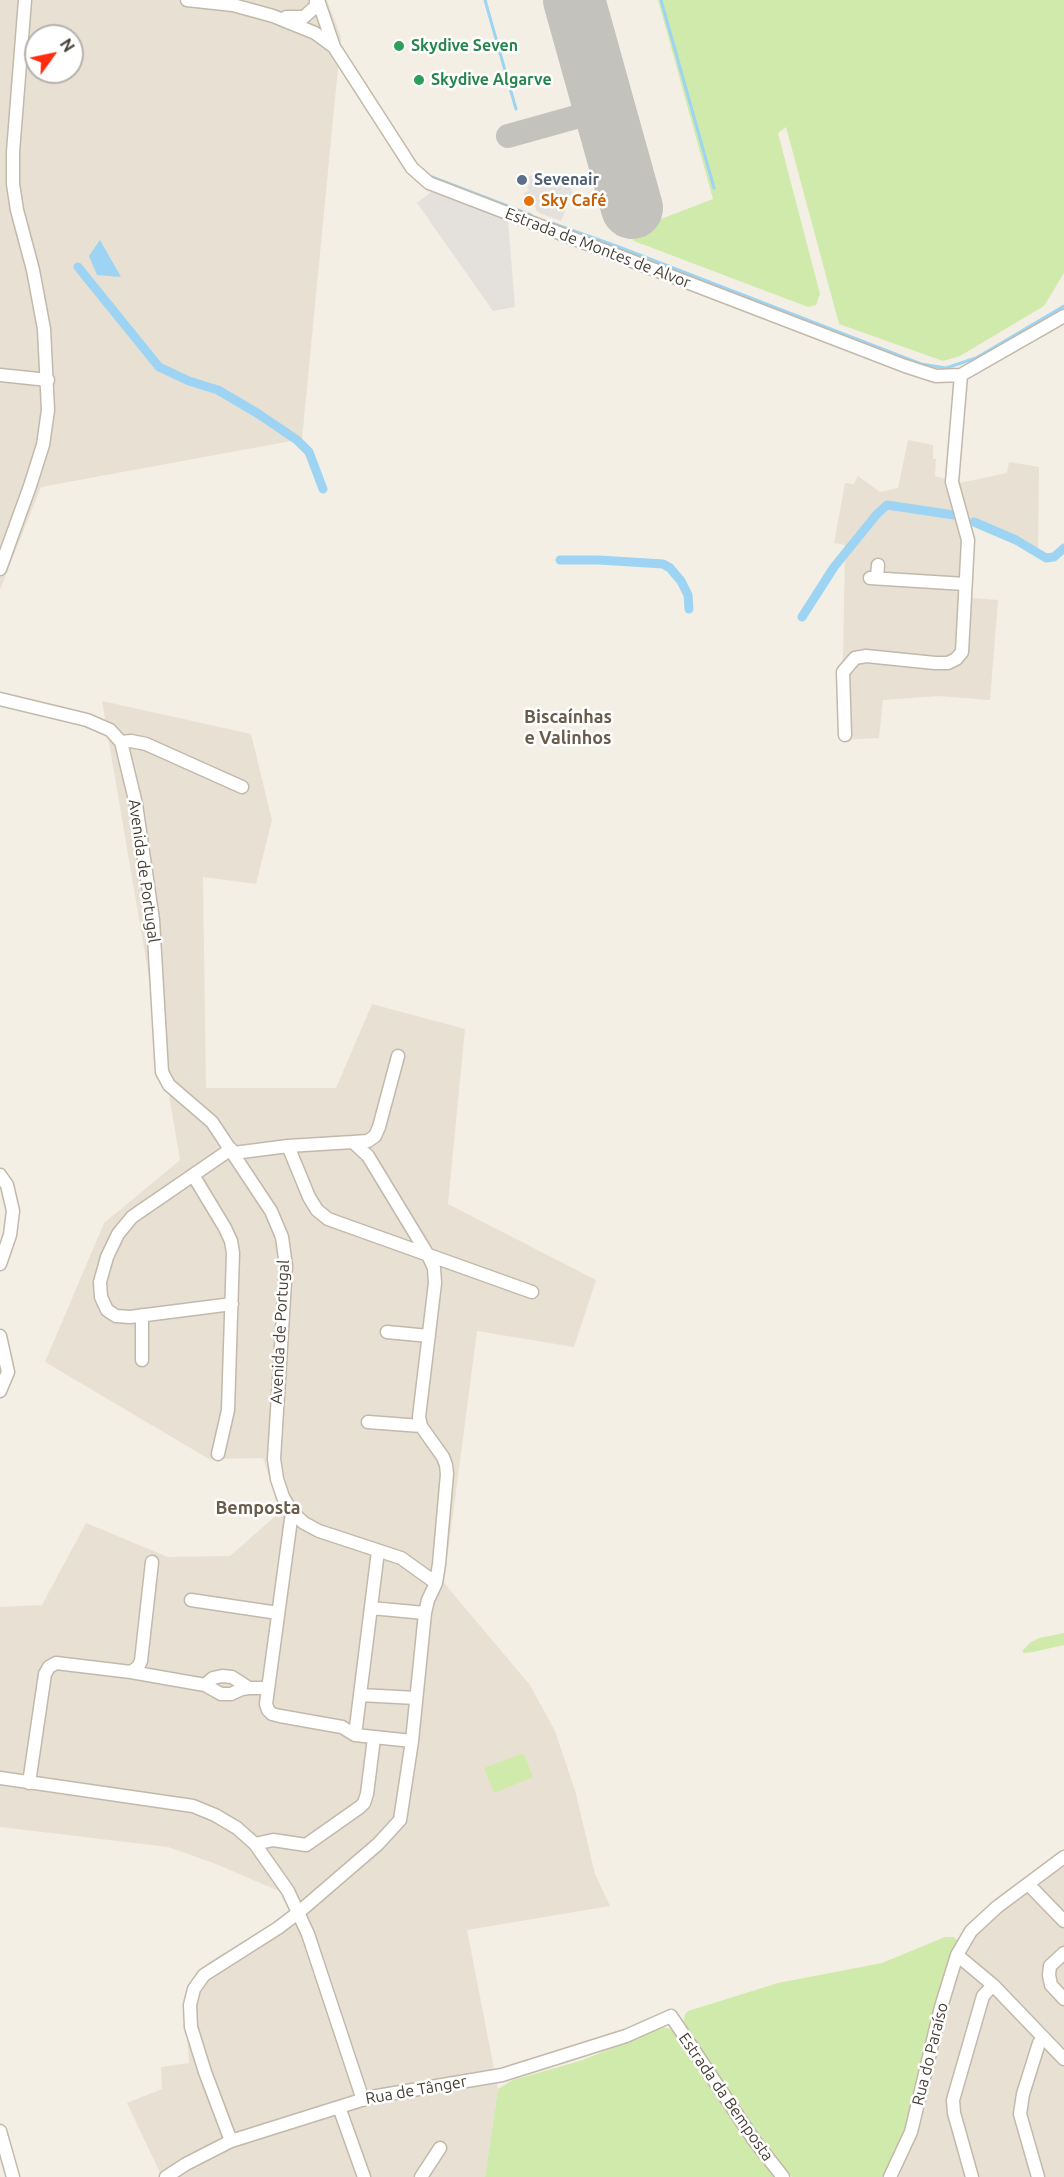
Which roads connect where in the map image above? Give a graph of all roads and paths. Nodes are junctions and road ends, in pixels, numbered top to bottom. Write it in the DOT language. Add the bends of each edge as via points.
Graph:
graph roads {
  1 [pos="25,0"];
  2 [pos="187,0"];
  3 [pos="233,3"];
  4 [pos="317,6"];
  5 [pos="273,16"];
  6 [pos="308,30"];
  7 [pos="334,47"];
  8 [pos="1064,316"];
  9 [pos="0,375"];
  10 [pos="961,375"];
  11 [pos="48,380"];
  12 [pos="0,569"];
  13 [pos="875,574"];
  14 [pos="966,584"];
  15 [pos="0,699"];
  16 [pos="845,735"];
  17 [pos="121,742"];
  18 [pos="242,787"];
  19 [pos="398,1056"];
  20 [pos="353,1142"];
  21 [pos="288,1146"];
  22 [pos="233,1151"];
  23 [pos="0,1175"];
  24 [pos="194,1175"];
  25 [pos="428,1255"];
  26 [pos="0,1264"];
  27 [pos="532,1292"];
  28 [pos="232,1304"];
  29 [pos="142,1315"];
  30 [pos="387,1332"];
  31 [pos="0,1336"];
  32 [pos="429,1336"];
  33 [pos="142,1360"];
  34 [pos="0,1391"];
  35 [pos="368,1422"];
  36 [pos="421,1426"];
  37 [pos="219,1454"];
  38 [pos="292,1512"];
  39 [pos="378,1551"];
  40 [pos="152,1562"];
  41 [pos="436,1583"];
  42 [pos="191,1600"];
  43 [pos="371,1608"];
  44 [pos="278,1613"];
  45 [pos="425,1613"];
  46 [pos="131,1672"];
  47 [pos="268,1688"];
  48 [pos="360,1695"];
  49 [pos="416,1698"];
  50 [pos="355,1735"];
  51 [pos="374,1738"];
  52 [pos="412,1741"];
  53 [pos="0,1778"];
  54 [pos="29,1783"];
  55 [pos="255,1844"];
  56 [pos="1064,1857"];
  57 [pos="1028,1884"];
  58 [pos="299,1912"];
  59 [pos="1064,1921"];
  60 [pos="1064,1953"];
  61 [pos="957,1955"];
  62 [pos="993,1985"];
  63 [pos="1064,1999"];
  64 [pos="671,2016"];
  65 [pos="1044,2039"];
  66 [pos="1064,2059"];
  67 [pos="363,2100"];
  68 [pos="339,2107"];
  69 [pos="0,2131"];
  70 [pos="231,2141"];
  71 [pos="440,2148"];
  72 [pos="13,2177"];
  73 [pos="166,2177"];
  74 [pos="364,2177"];
  75 [pos="421,2177"];
  76 [pos="783,2177"];
  77 [pos="890,2177"];
  78 [pos="972,2177"];
  79 [pos="1038,2177"];
  1 -- 11 [label="street" via="13,184 44,329"];
  2 -- 3 [label="street, Estrada de Montes de Alvor"];
  3 -- 5 [label="street, Estrada de Montes de Alvor"];
  4 -- 5 [label="street" via="304,17"];
  4 -- 6 [label="street"];
  4 -- 7 [label="street"];
  5 -- 6 [label="street, Estrada de Montes de Alvor"];
  6 -- 7 [label="street, Estrada de Montes de Alvor"];
  7 -- 10 [label="street, Estrada de Montes de Alvor" via="412,168 429,183 905,366 936,376"];
  8 -- 10 [label="street"];
  9 -- 11 [label="street"];
  10 -- 14 [label="street" via="952,482 968,540"];
  11 -- 12 [label="street" via="43,445"];
  13 -- 14 [label="street"];
  14 -- 16 [label="street" via="962,652 956,659 935,663 866,656 855,658 847,666 843,672"];
  15 -- 17 [label="street" via="87,720 110,730"];
  17 -- 18 [label="street" via="146,744"];
  17 -- 22 [label="street, Avenida de Portugal" via="136,804 153,920 162,1072 169,1085 213,1122"];
  19 -- 20 [label="street" via="375,1136"];
  20 -- 21 [label="street"];
  20 -- 25 [label="street" via="368,1156"];
  21 -- 22 [label="street"];
  21 -- 25 [label="street" via="316,1210 328,1219"];
  22 -- 24 [label="street"];
  22 -- 38 [label="street, Avenida de Portugal" via="271,1211 285,1251 274,1459 283,1497"];
  23 -- 26 [label="street" via="14,1211"];
  24 -- 28 [label="street" via="231,1241"];
  24 -- 29 [label="street" via="132,1217 107,1257 100,1282 106,1310 116,1316"];
  25 -- 27 [label="street"];
  25 -- 32 [label="street" via="435,1283"];
  28 -- 29 [label="street"];
  28 -- 37 [label="street" via="228,1410"];
  29 -- 33 [label="street"];
  30 -- 32 [label="street"];
  31 -- 34 [label="street" via="8,1372"];
  32 -- 36 [label="street"];
  35 -- 36 [label="street"];
  36 -- 41 [label="street" via="446,1465"];
  38 -- 39 [label="street, Avenida de Portugal" via="319,1531"];
  38 -- 44 [label="street"];
  39 -- 41 [label="street, Avenida de Portugal" via="401,1558"];
  39 -- 43 [label="street"];
  40 -- 46 [label="street" via="141,1661"];
  41 -- 45 [label="street"];
  42 -- 44 [label="street"];
  43 -- 45 [label="street"];
  43 -- 48 [label="street"];
  44 -- 47 [label="street"];
  45 -- 49 [label="street"];
  46 -- 47 [label="street" via="205,1685 213,1678 232,1677 249,1688"];
  46 -- 54 [label="street" via="65,1663 49,1667"];
  47 -- 50 [label="street" via="266,1704 272,1714 328,1723"];
  48 -- 49 [label="street"];
  48 -- 50 [label="street"];
  49 -- 52 [label="street"];
  50 -- 51 [label="street"];
  51 -- 52 [label="street"];
  51 -- 55 [label="street" via="367,1794 360,1807 306,1845 273,1840"];
  52 -- 58 [label="street" via="400,1820"];
  53 -- 54 [label="street"];
  54 -- 55 [label="street" via="193,1806 237,1828"];
  55 -- 58 [label="street"];
  56 -- 57 [label="street"];
  57 -- 59 [label="street"];
  57 -- 61 [label="street, Rua do Paraíso" via="971,1931"];
  58 -- 67 [label="street"];
  58 -- 70 [label="street" via="204,1975 194,1989 191,2027"];
  60 -- 63 [label="street" via="1050,1966 1049,1975 1051,1985"];
  61 -- 62 [label="street"];
  61 -- 77 [label="street, Rua do Paraíso" via="940,2007 911,2132"];
  62 -- 65 [label="street"];
  62 -- 78 [label="street" via="983,1996 953,2100"];
  64 -- 67 [label="street, Rua de Tânger" via="626,2036 502,2075"];
  64 -- 76 [label="street, Estrada da Bemposta"];
  65 -- 66 [label="street"];
  65 -- 79 [label="street" via="1023,2094 1020,2114"];
  67 -- 68 [label="street, Rua de Tânger"];
  68 -- 70 [label="street, Rua de Tânger"];
  68 -- 74 [label="street"];
  69 -- 72 [label="street"];
  70 -- 73 [label="street, Rua de Tânger"];
  71 -- 75 [label="street"];
}
